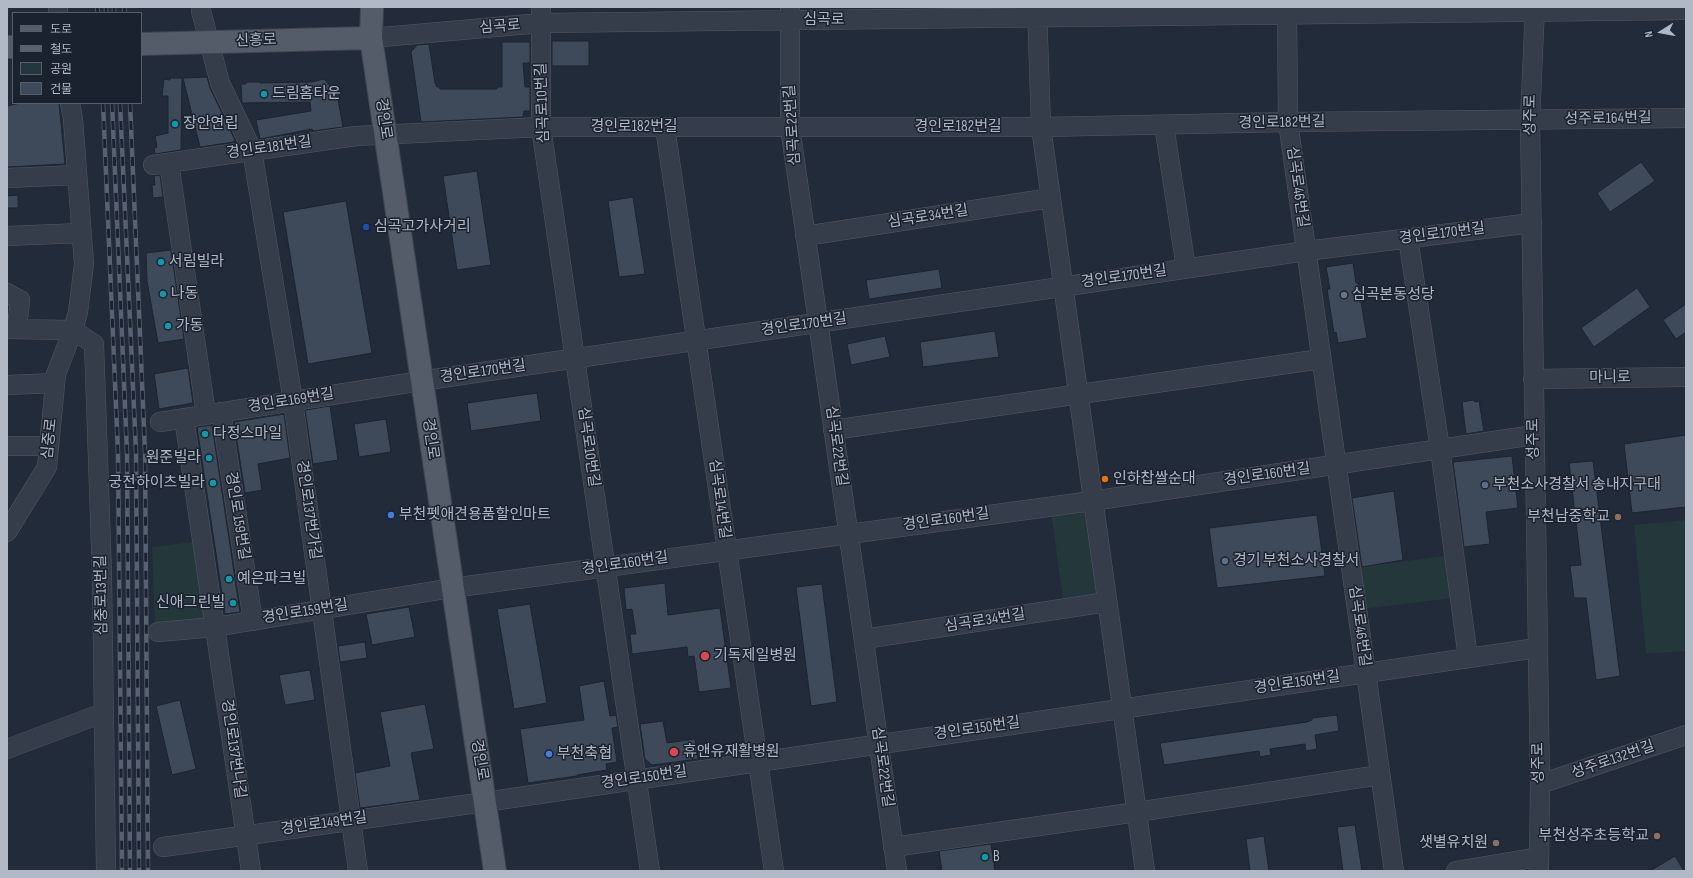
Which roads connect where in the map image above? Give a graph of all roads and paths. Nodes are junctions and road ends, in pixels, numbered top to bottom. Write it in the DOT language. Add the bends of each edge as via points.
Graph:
graph roads {
  1 [pos="372,7"];
  2 [pos="1535,9"];
  3 [pos="1287,10"];
  4 [pos="1686,10"];
  5 [pos="201,11"];
  6 [pos="1038,12"];
  7 [pos="790,13"];
  8 [pos="541,15"];
  9 [pos="371,38"];
  10 [pos="142,44"];
  11 [pos="70,104"];
  12 [pos="1686,118"];
  13 [pos="1530,120"];
  14 [pos="1288,122"];
  15 [pos="1164,125"];
  16 [pos="541,127"];
  17 [pos="666,127"];
  18 [pos="790,127"];
  19 [pos="1042,127"];
  20 [pos="385,136"];
  21 [pos="252,150"];
  22 [pos="161,164"];
  23 [pos="77,175"];
  24 [pos="7,178"];
  25 [pos="1051,198"];
  26 [pos="1532,223"];
  27 [pos="81,233"];
  28 [pos="7,236"];
  29 [pos="806,236"];
  30 [pos="1408,238"];
  31 [pos="1306,251"];
  32 [pos="1186,268"];
  33 [pos="1063,286"];
  34 [pos="7,293"];
  35 [pos="818,323"];
  36 [pos="12,329"];
  37 [pos="73,330"];
  38 [pos="696,340"];
  39 [pos="576,358"];
  40 [pos="1321,359"];
  41 [pos="1686,377"];
  42 [pos="1533,379"];
  43 [pos="421,381"];
  44 [pos="55,383"];
  45 [pos="7,385"];
  46 [pos="1078,393"];
  47 [pos="293,400"];
  48 [pos="214,413"];
  49 [pos="184,418"];
  50 [pos="160,422"];
  51 [pos="833,430"];
  52 [pos="1534,435"];
  53 [pos="7,446"];
  54 [pos="49,446"];
  55 [pos="1440,449"];
  56 [pos="1336,464"];
  57 [pos="1092,500"];
  58 [pos="13,512"];
  59 [pos="7,532"];
  60 [pos="849,534"];
  61 [pos="727,550"];
  62 [pos="605,567"];
  63 [pos="452,588"];
  64 [pos="1107,602"];
  65 [pos="321,609"];
  66 [pos="253,621"];
  67 [pos="215,627"];
  68 [pos="158,632"];
  69 [pos="864,639"];
  70 [pos="1537,648"];
  71 [pos="1468,658"];
  72 [pos="1366,673"];
  73 [pos="1122,708"];
  74 [pos="103,713"];
  75 [pos="1686,735"];
  76 [pos="878,744"];
  77 [pos="7,749"];
  78 [pos="758,762"];
  79 [pos="1380,775"];
  80 [pos="636,779"];
  81 [pos="1540,784"];
  82 [pos="485,802"];
  83 [pos="1137,812"];
  84 [pos="350,820"];
  85 [pos="246,834"];
  86 [pos="163,846"];
  87 [pos="893,847"];
  88 [pos="1539,864"];
  89 [pos="106,871"];
  90 [pos="251,871"];
  91 [pos="358,871"];
  92 [pos="495,871"];
  93 [pos="650,871"];
  94 [pos="774,871"];
  95 [pos="896,871"];
  96 [pos="1145,871"];
  97 [pos="1394,871"];
  98 [pos="1456,871"];
  1 -- 9 [label="main road, 경인로"];
  2 -- 3 [label="street, 심곡로"];
  2 -- 4 [label="street, 심곡로"];
  2 -- 13 [label="street, 성주로"];
  3 -- 6 [label="street, 심곡로"];
  3 -- 14 [label="street, 심곡로46번길"];
  5 -- 21 [label="street, 경인로137번가길" via="220,83"];
  6 -- 7 [label="street, 심곡로"];
  6 -- 19 [label="street"];
  7 -- 8 [label="street, 심곡로"];
  7 -- 18 [label="street, 심곡로22번길"];
  8 -- 9 [label="street, 심곡로"];
  8 -- 16 [label="street, 심곡로10번길"];
  9 -- 10 [label="main road, 신흥로, bridge"];
  9 -- 20 [label="main road, 경인로"];
  11 -- 23 [label="street, 심중로"];
  12 -- 13 [label="street, 성주로164번길"];
  13 -- 14 [label="street, 경인로182번길"];
  13 -- 26 [label="street, 성주로"];
  14 -- 15 [label="street, 경인로182번길"];
  14 -- 31 [label="street, 심곡로46번길"];
  15 -- 19 [label="street, 경인로182번길"];
  15 -- 32 [label="street, 경인로170번길"];
  16 -- 17 [label="street, 경인로182번길"];
  16 -- 20 [label="street, 경인로182번길"];
  16 -- 39 [label="street, 심곡로10번길"];
  17 -- 18 [label="street, 경인로182번길"];
  17 -- 38 [label="street, 심곡로14번길"];
  18 -- 19 [label="street, 경인로182번길"];
  18 -- 29 [label="street, 심곡로22번길"];
  19 -- 25 [label="street"];
  20 -- 21 [label="street, 경인로181번길" via="356,136"];
  20 -- 43 [label="main road, 경인로"];
  21 -- 22 [label="street, 경인로181번길"];
  21 -- 47 [label="street, 경인로137번가길"];
  22 -- 48 [label="street, 경인로 159번길"];
  23 -- 24 [label="street"];
  23 -- 27 [label="street, 심중로"];
  25 -- 29 [label="street, 심곡로34번길"];
  25 -- 33 [label="street"];
  26 -- 30 [label="street, 경인로170번길"];
  26 -- 42 [label="street, 성주로"];
  27 -- 28 [label="street"];
  27 -- 37 [label="street, 심중로" via="84,264"];
  29 -- 35 [label="street, 심곡로22번길"];
  30 -- 31 [label="street, 경인로170번길"];
  30 -- 55 [label="street"];
  31 -- 32 [label="street, 경인로170번길"];
  31 -- 40 [label="street, 심곡로46번길"];
  32 -- 33 [label="street, 경인로170번길"];
  33 -- 35 [label="street, 경인로170번길"];
  33 -- 46 [label="street"];
  34 -- 36 [label="street" via="20,300"];
  35 -- 38 [label="street, 경인로170번길"];
  35 -- 51 [label="street, 심곡로22번길"];
  36 -- 37 [label="street"];
  37 -- 44 [label="street, 심중로"];
  37 -- 74 [label="street, 심중로13번길" via="94,344 102,575"];
  38 -- 39 [label="street, 경인로170번길"];
  38 -- 61 [label="street, 심곡로14번길"];
  39 -- 43 [label="street, 경인로170번길"];
  39 -- 62 [label="street, 심곡로10번길"];
  40 -- 46 [label="street"];
  40 -- 56 [label="street, 심곡로46번길"];
  41 -- 42 [label="street, 마니로"];
  42 -- 52 [label="street, 성주로"];
  43 -- 47 [label="street, 경인로169번길"];
  43 -- 63 [label="main road, 경인로"];
  44 -- 45 [label="street"];
  44 -- 54 [label="street, 심중로"];
  46 -- 51 [label="street"];
  46 -- 57 [label="street"];
  47 -- 48 [label="street, 경인로169번길"];
  47 -- 65 [label="street, 경인로137번가길"];
  48 -- 49 [label="street, 경인로169번길"];
  48 -- 66 [label="street, 경인로 159번길"];
  49 -- 50 [label="street, 경인로169번길"];
  49 -- 67 [label="street, 경인로137번나길"];
  51 -- 60 [label="street, 심곡로22번길"];
  52 -- 55 [label="street, 경인로160번길"];
  52 -- 70 [label="street, 성주로"];
  53 -- 54 [label="street"];
  54 -- 58 [label="street, 심중로" via="47,467"];
  55 -- 56 [label="street, 경인로160번길"];
  55 -- 71 [label="street"];
  56 -- 57 [label="street, 경인로160번길"];
  56 -- 72 [label="street, 심곡로46번길"];
  57 -- 60 [label="street, 경인로160번길"];
  57 -- 64 [label="street"];
  58 -- 59 [label="street, 심중로"];
  60 -- 61 [label="street, 경인로160번길"];
  60 -- 69 [label="street, 심곡로22번길"];
  61 -- 62 [label="street, 경인로160번길"];
  61 -- 78 [label="street, 심곡로14번길"];
  62 -- 63 [label="street, 경인로160번길"];
  62 -- 80 [label="street, 심곡로10번길"];
  63 -- 65 [label="street, 경인로159번길"];
  63 -- 82 [label="main road, 경인로"];
  64 -- 69 [label="street, 심곡로34번길"];
  64 -- 73 [label="street"];
  65 -- 66 [label="street, 경인로159번길"];
  65 -- 84 [label="street, 경인로137번가길"];
  66 -- 67 [label="street, 경인로159번길"];
  67 -- 68 [label="street, 경인로159번길"];
  67 -- 85 [label="street, 경인로137번나길"];
  69 -- 76 [label="street, 심곡로22번길"];
  70 -- 71 [label="street, 경인로150번길"];
  70 -- 81 [label="street, 성주로"];
  71 -- 72 [label="street, 경인로150번길"];
  72 -- 73 [label="street, 경인로150번길"];
  72 -- 79 [label="street, 심곡로46번길"];
  73 -- 76 [label="street, 경인로150번길"];
  73 -- 83 [label="street"];
  74 -- 77 [label="street"];
  74 -- 89 [label="street, 심중로13번길"];
  75 -- 81 [label="street, 성주로132번길"];
  76 -- 78 [label="street, 경인로150번길"];
  76 -- 87 [label="street, 심곡로22번길"];
  78 -- 80 [label="street, 경인로150번길"];
  78 -- 94 [label="street, 심곡로14번길"];
  79 -- 83 [label="street"];
  79 -- 97 [label="street, 심곡로46번길"];
  80 -- 82 [label="street, 경인로150번길"];
  80 -- 93 [label="street, 심곡로10번길"];
  81 -- 88 [label="street, 성주로"];
  82 -- 84 [label="street, 경인로149번길"];
  82 -- 92 [label="main road, 경인로"];
  83 -- 87 [label="street"];
  83 -- 96 [label="street"];
  84 -- 85 [label="street, 경인로149번길"];
  84 -- 91 [label="street, 경인로137번가길"];
  85 -- 86 [label="street, 경인로149번길"];
  85 -- 90 [label="street, 경인로137번나길"];
  87 -- 95 [label="street, 심곡로22번길"];
  88 -- 98 [label="street"];
}
